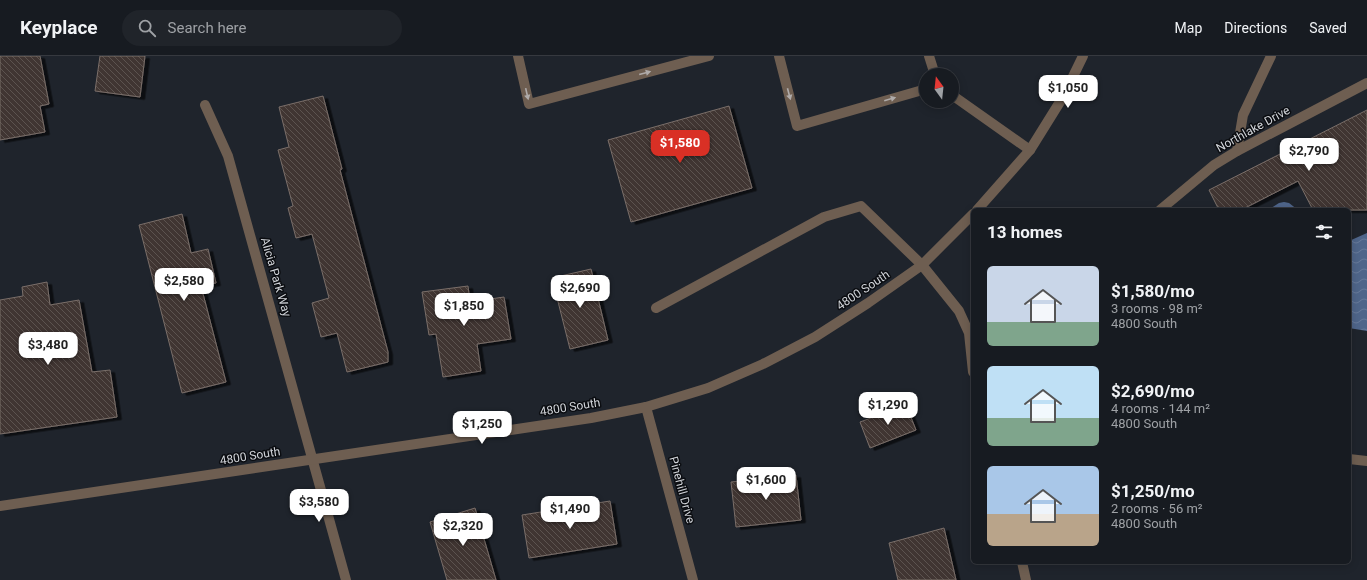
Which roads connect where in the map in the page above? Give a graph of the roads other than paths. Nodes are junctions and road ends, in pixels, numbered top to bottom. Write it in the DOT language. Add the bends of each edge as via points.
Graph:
graph roads {
  1 [pos="518,56"];
  2 [pos="709,56"];
  3 [pos="778,56"];
  4 [pos="929,56"];
  5 [pos="1083,56"];
  6 [pos="1271,56"];
  7 [pos="933,68"];
  8 [pos="1367,83"];
  9 [pos="919,91"];
  10 [pos="959,100"];
  11 [pos="204,105"];
  12 [pos="1030,150"];
  13 [pos="1237,151"];
  14 [pos="979,208"];
  15 [pos="1162,208"];
  16 [pos="971,216"];
  17 [pos="922,265"];
  18 [pos="656,308"];
  19 [pos="971,333"];
  20 [pos="646,407"];
  21 [pos="1351,458"];
  22 [pos="313,459"];
  23 [pos="1367,461"];
  24 [pos="0,506"];
  25 [pos="1022,564"];
  26 [pos="346,580"];
  27 [pos="693,580"];
  28 [pos="1026,580"];
  1 -- 2 [label="street, one-way" via="529,104"];
  3 -- 9 [label="street, one-way" via="797,126"];
  4 -- 7 [label="street"];
  5 -- 12 [label="street" via="1063,96"];
  6 -- 13 [label="street" via="1243,115"];
  8 -- 13 [label="street, Northlake Drive"];
  10 -- 12 [label="street"];
  11 -- 22 [label="street, Alicia Park Way" via="228,156"];
  12 -- 14 [label="street"];
  13 -- 15 [label="street, Northlake Drive" via="1214,165"];
  16 -- 17 [label="street, 4800 South"];
  17 -- 18 [label="street" via="861,206 824,217"];
  17 -- 19 [label="street" via="959,311"];
  17 -- 20 [label="street, 4800 South" via="815,337 764,364 708,388"];
  20 -- 22 [label="street, 4800 South" via="591,418"];
  20 -- 27 [label="street, Pinehill Drive"];
  21 -- 23 [label="street"];
  22 -- 24 [label="street, 4800 South"];
  22 -- 26 [label="street, Alicia Park Way"];
  25 -- 28 [label="street"];
}
